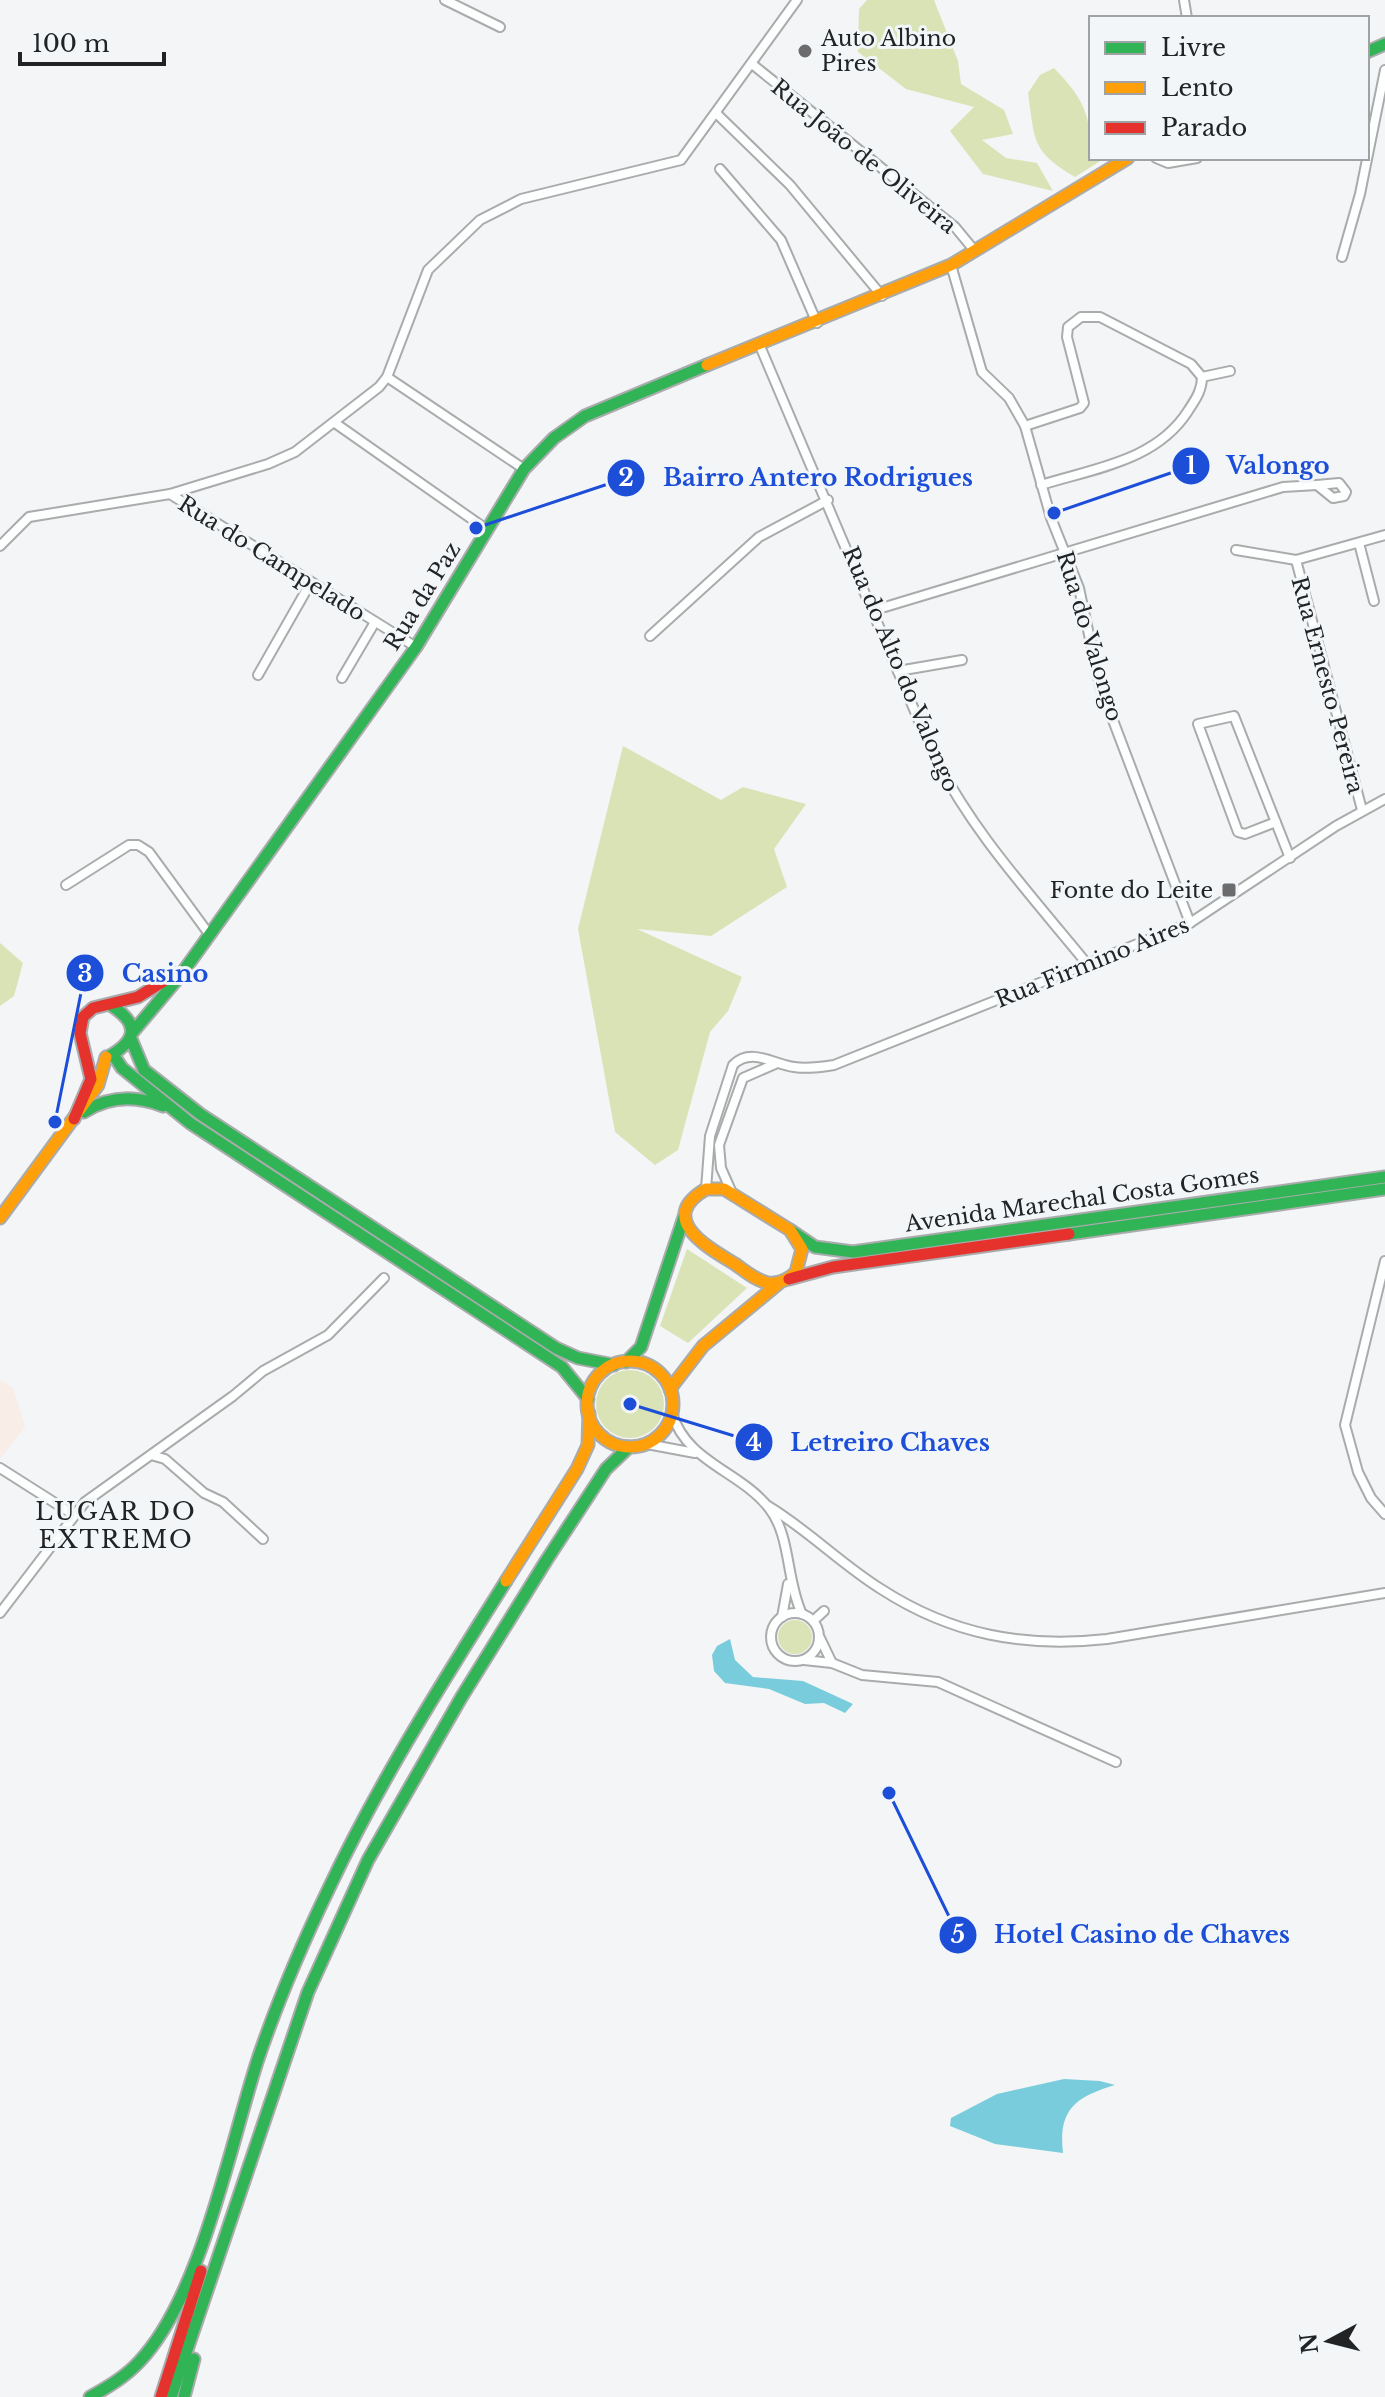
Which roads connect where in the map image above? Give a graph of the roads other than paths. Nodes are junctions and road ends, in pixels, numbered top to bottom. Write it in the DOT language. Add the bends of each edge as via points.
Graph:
graph roads {
  1 [pos="445,0"];
  2 [pos="797,0"];
  3 [pos="500,27"];
  4 [pos="752,64"];
  5 [pos="1385,70"];
  6 [pos="717,114"];
  7 [pos="1369,149"];
  8 [pos="1124,160"];
  9 [pos="1161,160"];
  10 [pos="1185,160"];
  11 [pos="1367,160"];
  12 [pos="720,169"];
  13 [pos="974,250"];
  14 [pos="1342,257"];
  15 [pos="951,265"];
  16 [pos="882,296"];
  17 [pos="817,323"];
  18 [pos="760,346"];
  19 [pos="1230,371"];
  20 [pos="387,377"];
  21 [pos="1202,377"];
  22 [pos="335,423"];
  23 [pos="1025,426"];
  24 [pos="524,469"];
  25 [pos="1041,485"];
  26 [pos="1317,485"];
  27 [pos="170,494"];
  28 [pos="828,500"];
  29 [pos="486,529"];
  30 [pos="1385,535"];
  31 [pos="1359,543"];
  32 [pos="0,546"];
  33 [pos="1236,550"];
  34 [pos="1067,552"];
  35 [pos="1296,560"];
  36 [pos="311,582"];
  37 [pos="1374,601"];
  38 [pos="875,610"];
  39 [pos="375,622"];
  40 [pos="650,636"];
  41 [pos="416,647"];
  42 [pos="962,660"];
  43 [pos="898,671"];
  44 [pos="258,675"];
  45 [pos="342,678"];
  46 [pos="1385,799"];
  47 [pos="1362,810"];
  48 [pos="1276,822"];
  49 [pos="1290,858"];
  50 [pos="66,885"];
  51 [pos="1190,923"];
  52 [pos="209,934"];
  53 [pos="192,957"];
  54 [pos="1088,965"];
  55 [pos="112,1006"];
  56 [pos="131,1036"];
  57 [pos="89,1051"];
  58 [pos="110,1057"];
  59 [pos="776,1064"];
  60 [pos="176,1112"];
  61 [pos="74,1119"];
  62 [pos="1385,1177"];
  63 [pos="706,1189"];
  64 [pos="1385,1189"];
  65 [pos="733,1194"];
  66 [pos="686,1212"];
  67 [pos="0,1218"];
  68 [pos="790,1230"];
  69 [pos="1385,1261"];
  70 [pos="384,1278"];
  71 [pos="785,1281"];
  72 [pos="619,1363"];
  73 [pos="670,1389"];
  74 [pos="588,1399"];
  75 [pos="589,1413"];
  76 [pos="672,1413"];
  77 [pos="647,1444"];
  78 [pos="629,1447"];
  79 [pos="151,1455"];
  80 [pos="699,1455"];
  81 [pos="0,1468"];
  82 [pos="768,1506"];
  83 [pos="1385,1514"];
  84 [pos="74,1515"];
  85 [pos="263,1539"];
  86 [pos="789,1579"];
  87 [pos="1385,1593"];
  88 [pos="824,1611"];
  89 [pos="0,1613"];
  90 [pos="802,1614"];
  91 [pos="782,1617"];
  92 [pos="813,1621"];
  93 [pos="820,1637"];
  94 [pos="804,1660"];
  95 [pos="832,1663"];
  96 [pos="1116,1762"];
  97 [pos="223,2185"];
  98 [pos="216,2269"];
  99 [pos="90,2397"];
  100 [pos="161,2397"];
  101 [pos="171,2397"];
  102 [pos="184,2397"];
  1 -- 3 [label="street"];
  2 -- 4 [label="street"];
  4 -- 6 [label="street"];
  4 -- 13 [label="street, Rua João de Oliveira" via="955,227"];
  5 -- 7 [label="street"];
  6 -- 16 [label="street" via="790,185"];
  6 -- 20 [label="street" via="681,160 521,199 480,220 428,270"];
  8 -- 13 [label="main road, Rua da Paz"];
  9 -- 10 [label="street"];
  11 -- 14 [label="street"];
  12 -- 17 [label="street" via="781,240"];
  13 -- 15 [label="main road, Rua da Paz"];
  15 -- 16 [label="main road, Rua da Paz"];
  15 -- 23 [label="street, Rua do Valongo" via="982,372 1009,398"];
  16 -- 17 [label="main road, Rua da Paz"];
  17 -- 18 [label="main road, Rua da Paz"];
  18 -- 24 [label="main road, Rua da Paz" via="585,416"];
  18 -- 28 [label="street, Rua do Alto do Valongo"];
  19 -- 21 [label="street"];
  20 -- 22 [label="street"];
  20 -- 24 [label="street"];
  21 -- 23 [label="street" via="1191,364 1100,317 1081,317 1068,327 1067,337 1084,403"];
  21 -- 25 [label="street" via="1200,393 1162,443"];
  22 -- 27 [label="street" via="268,464"];
  22 -- 29 [label="street"];
  23 -- 25 [label="street, Rua do Valongo"];
  24 -- 29 [label="main road, Rua da Paz"];
  25 -- 34 [label="street, Rua do Valongo"];
  26 -- 34 [label="street" via="1283,487"];
  27 -- 32 [label="street" via="39,514 20,523"];
  27 -- 36 [label="street, Rua do Campelado"];
  28 -- 38 [label="street, Rua do Alto do Valongo"];
  28 -- 40 [label="street" via="759,537"];
  29 -- 41 [label="main road, Rua da Paz"];
  30 -- 31 [label="street"];
  31 -- 35 [label="street"];
  31 -- 37 [label="street"];
  33 -- 35 [label="street"];
  34 -- 38 [label="street"];
  34 -- 51 [label="street, Rua do Valongo" via="1100,686"];
  35 -- 47 [label="street, Rua Ernesto Pereira"];
  36 -- 39 [label="street, Rua do Campelado"];
  36 -- 44 [label="street"];
  38 -- 43 [label="street, Rua do Alto do Valongo"];
  39 -- 41 [label="street, Rua do Campelado"];
  39 -- 45 [label="street"];
  41 -- 52 [label="main road, Rua da Paz"];
  42 -- 43 [label="street"];
  43 -- 54 [label="street, Rua do Alto do Valongo" via="956,798"];
  46 -- 47 [label="street, Rua Firmino Aires"];
  47 -- 49 [label="street, Rua Firmino Aires"];
  48 -- 48 [label="street" via="1238,832 1198,724 1234,716"];
  48 -- 49 [label="street"];
  49 -- 51 [label="street, Rua Firmino Aires"];
  50 -- 52 [label="street" via="129,845 138,845 149,852"];
  51 -- 54 [label="street, Rua Firmino Aires"];
  52 -- 53 [label="main road, Rua da Paz"];
  53 -- 55 [label="main road" via="157,988"];
  53 -- 56 [label="main road"];
  54 -- 59 [label="street, Rua Firmino Aires" via="834,1065"];
  55 -- 56 [label="main road" via="127,1016"];
  55 -- 57 [label="main road" via="94,1008 83,1018 81,1039"];
  56 -- 58 [label="main road"];
  56 -- 72 [label="main road" via="144,1070 200,1114 556,1348 578,1358"];
  57 -- 58 [label="main road"];
  57 -- 61 [label="main road" via="90,1081"];
  58 -- 60 [label="main road"];
  58 -- 61 [label="main road"];
  59 -- 63 [label="street, Rua Firmino Aires" via="755,1056 733,1065 710,1136"];
  59 -- 65 [label="street" via="743,1078 721,1136 719,1155"];
  60 -- 61 [label="main road" via="152,1100 120,1098"];
  60 -- 74 [label="main road" via="562,1367"];
  61 -- 67 [label="main road"];
  62 -- 68 [label="main road, Avenida Marechal Costa Gomes" via="853,1252 815,1247"];
  63 -- 65 [label="main road"];
  63 -- 66 [label="main road" via="692,1199"];
  64 -- 71 [label="main road, Avenida Marechal Costa Gomes" via="833,1267"];
  65 -- 68 [label="main road, Avenida Marechal Costa Gomes"];
  66 -- 71 [label="main road" via="695,1240 763,1282"];
  66 -- 72 [label="main road" via="641,1347"];
  68 -- 71 [label="main road" via="802,1252 801,1262"];
  69 -- 83 [label="street" via="1345,1425 1358,1472"];
  70 -- 79 [label="street" via="328,1335 263,1371"];
  71 -- 73 [label="main road" via="745,1309 682,1369"];
  72 -- 73 [label="main road" via="649,1366"];
  72 -- 74 [label="main road" via="594,1382"];
  73 -- 76 [label="main road"];
  74 -- 75 [label="main road"];
  75 -- 78 [label="main road" via="599,1434"];
  75 -- 97 [label="main road" via="588,1445 577,1469 394,1765 303,1945 258,2062"];
  76 -- 77 [label="main road" via="662,1433"];
  76 -- 80 [label="street" via="682,1439"];
  77 -- 78 [label="main road"];
  77 -- 80 [label="street"];
  78 -- 98 [label="main road" via="606,1469 546,1561 368,1860 308,1992"];
  79 -- 84 [label="street"];
  79 -- 85 [label="street" via="165,1459 204,1493 223,1502"];
  80 -- 82 [label="street"];
  81 -- 84 [label="street"];
  82 -- 86 [label="street" via="784,1541"];
  82 -- 87 [label="street" via="880,1588 962,1630 999,1639 1107,1639"];
  84 -- 89 [label="street"];
  86 -- 90 [label="street"];
  86 -- 91 [label="street"];
  88 -- 92 [label="street"];
  90 -- 91 [label="street"];
  90 -- 92 [label="street"];
  91 -- 94 [label="street" via="772,1630 775,1651 787,1660"];
  92 -- 93 [label="street"];
  93 -- 94 [label="street" via="816,1650"];
  93 -- 95 [label="street"];
  94 -- 95 [label="street"];
  95 -- 96 [label="street" via="862,1675 938,1682"];
  97 -- 99 [label="main road" via="194,2268 161,2332 141,2360"];
  97 -- 100 [label="main road"];
  98 -- 101 [label="main road"];
  98 -- 102 [label="main road"];
}
